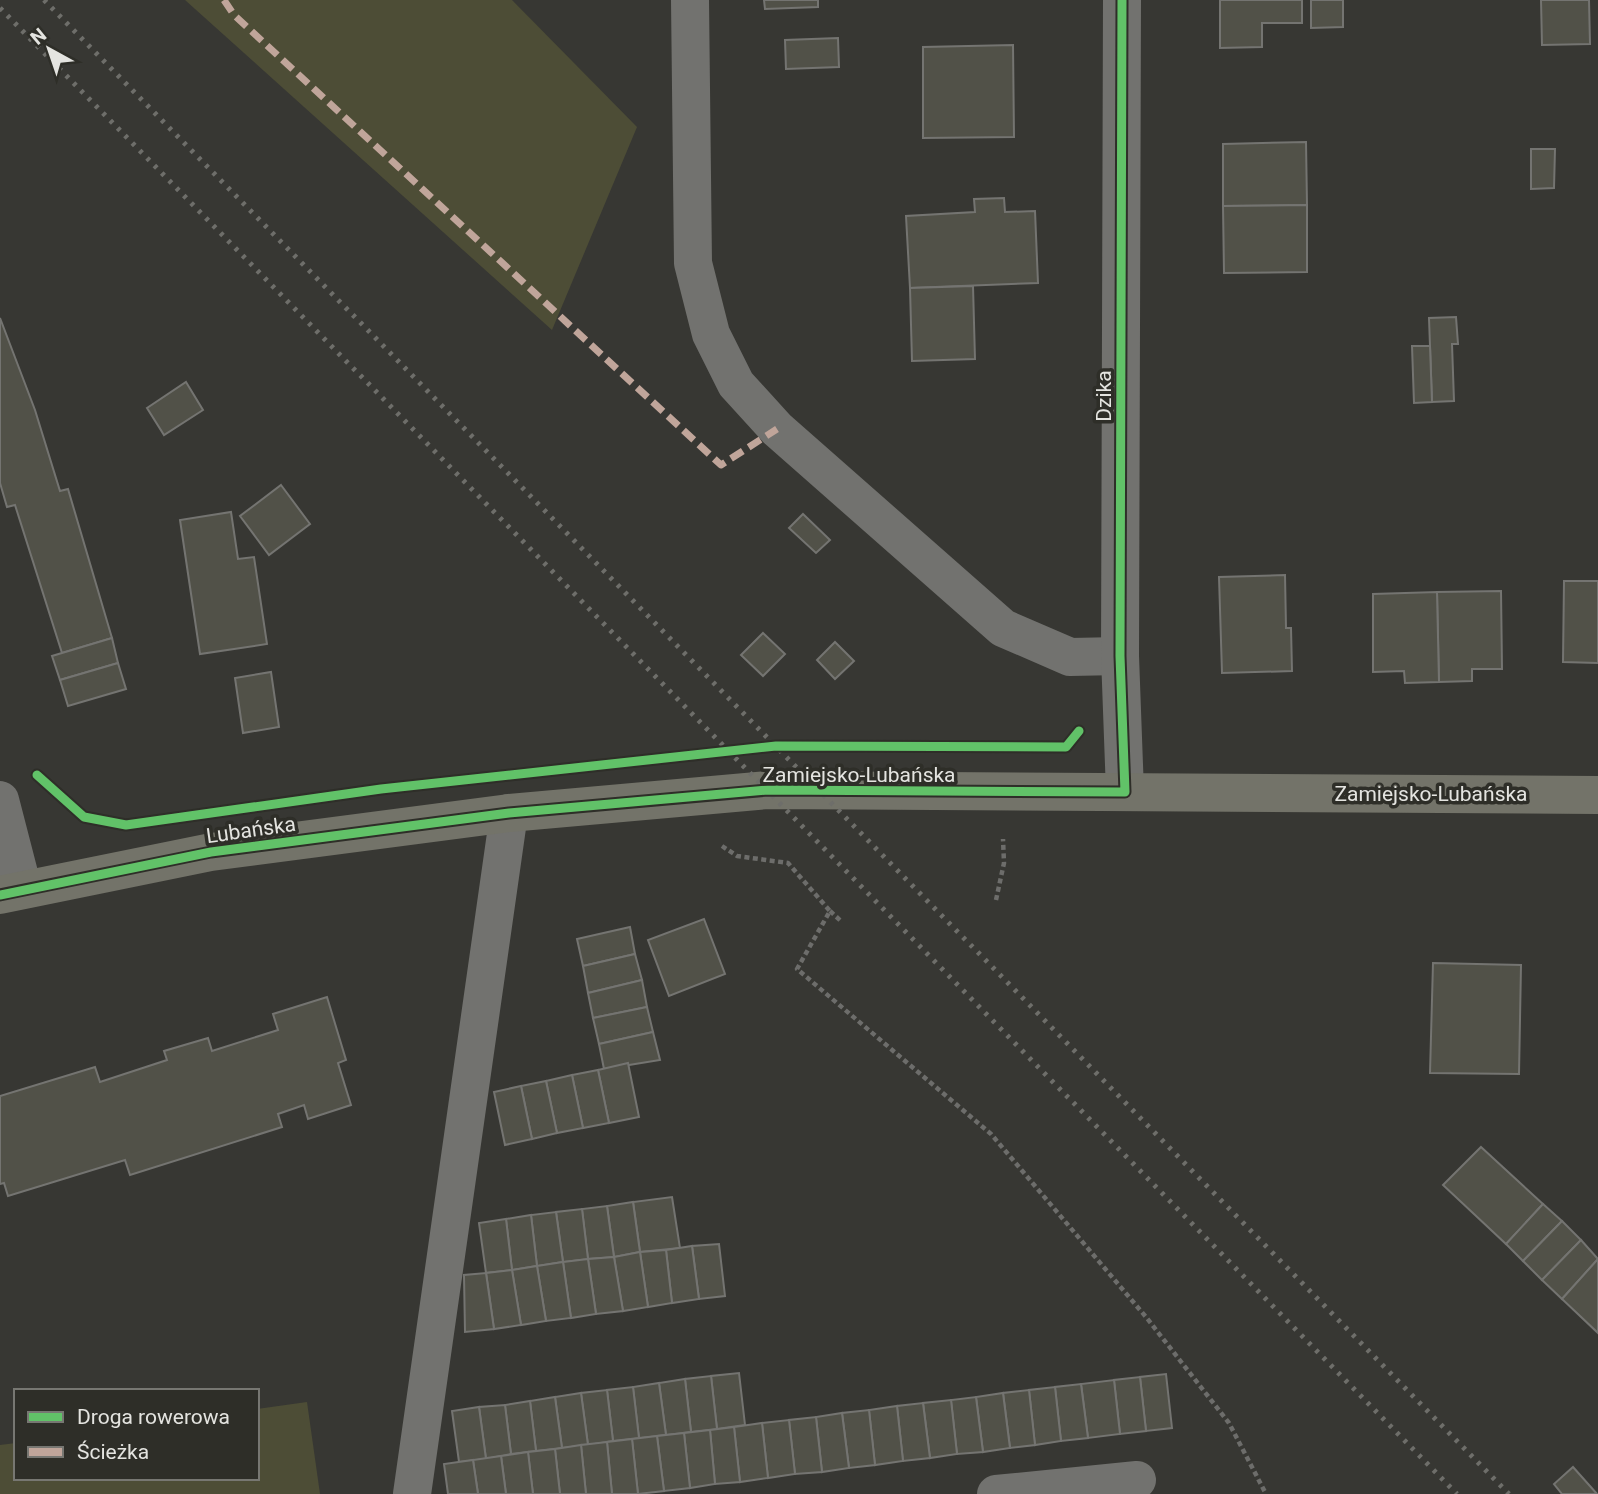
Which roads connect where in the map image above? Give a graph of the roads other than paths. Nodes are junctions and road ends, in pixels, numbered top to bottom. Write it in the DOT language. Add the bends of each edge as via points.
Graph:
graph roads {
  1 [pos="690,0"];
  2 [pos="1122,0"];
  3 [pos="1121,656"];
  4 [pos="1125,792"];
  5 [pos="1598,795"];
  6 [pos="0,800"];
  7 [pos="509,813"];
  8 [pos="12,892"];
  9 [pos="1137,1480"];
  10 [pos="412,1494"];
  11 [pos="996,1494"];
  1 -- 3 [label="street" via="693,263 711,334 736,384 777,429 1003,628 1070,657"];
  2 -- 3 [label="street, Dzika"];
  3 -- 4 [label="street, Dzika"];
  4 -- 5 [label="main road, Zamiejsko-Lubańska"];
  4 -- 7 [label="main road, Zamiejsko-Lubańska" via="768,790"];
  6 -- 8 [label="street"];
  7 -- 8 [label="main road, Lubańska" via="211,852"];
  7 -- 10 [label="street"];
  9 -- 11 [label="street"];
}
